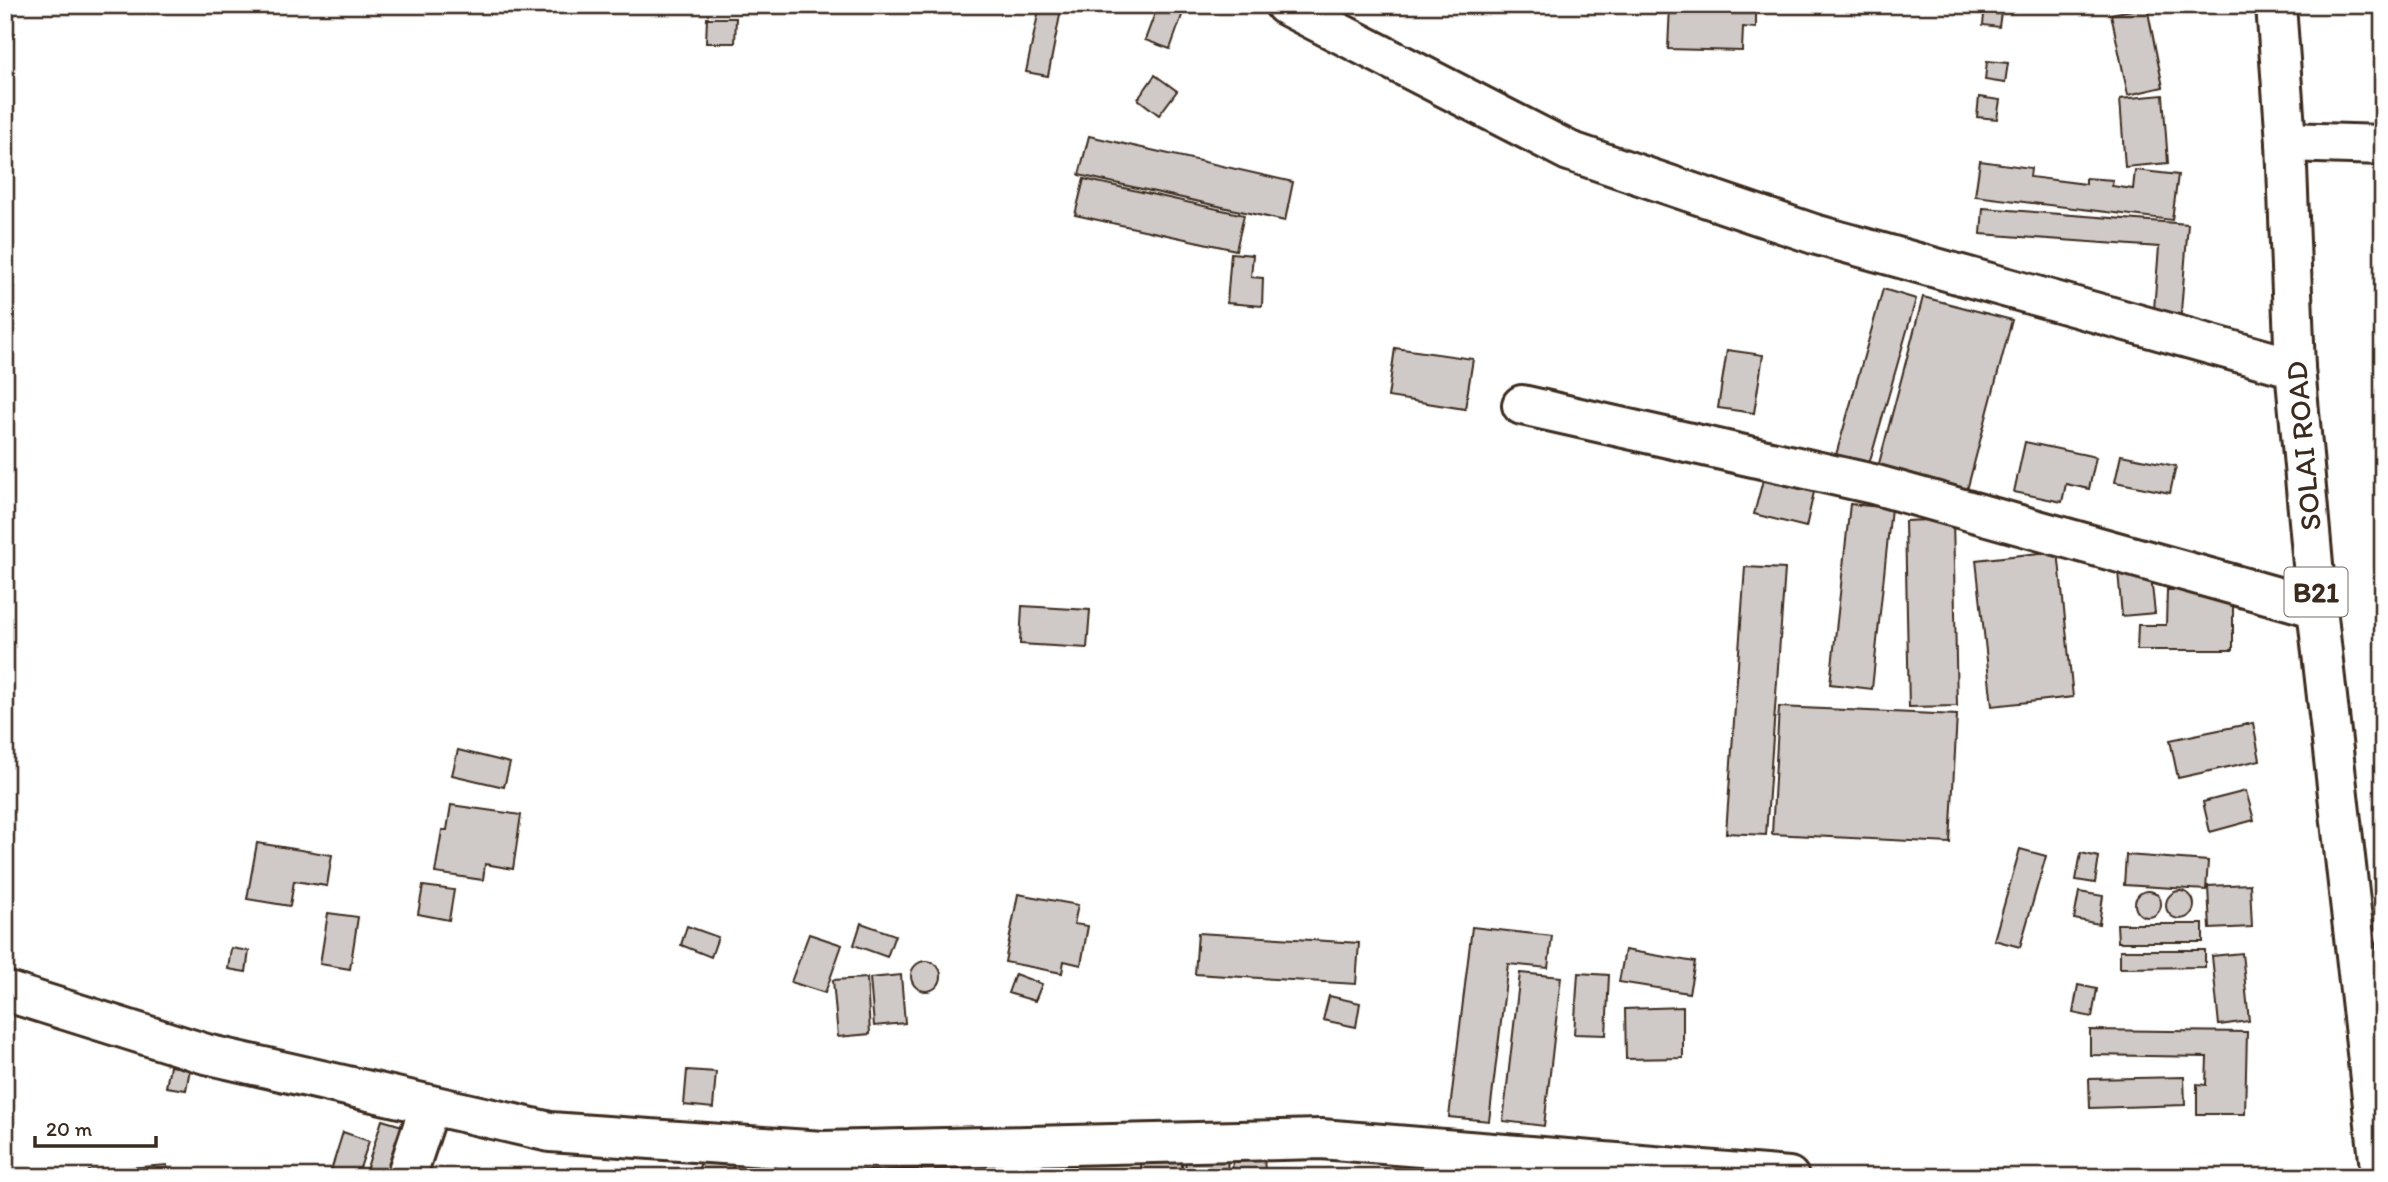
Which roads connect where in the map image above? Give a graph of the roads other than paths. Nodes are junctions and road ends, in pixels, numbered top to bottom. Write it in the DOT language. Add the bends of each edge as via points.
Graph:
graph roads {
  1 [pos="1284,5"];
  2 [pos="2276,5"];
  3 [pos="2286,142"];
  4 [pos="2383,145"];
  5 [pos="2295,368"];
  6 [pos="1522,405"];
  7 [pos="2317,608"];
  8 [pos="5,991"];
  9 [pos="430,1105"];
  10 [pos="820,1164"];
  11 [pos="406,1177"];
  12 [pos="1789,1177"];
  13 [pos="2381,1177"];
  1 -- 5 [label="main road" via="1569,151 1814,234"];
  2 -- 3 [label="main road, SOLAI ROAD / B21"];
  3 -- 4 [label="main road"];
  3 -- 5 [label="main road, SOLAI ROAD / B21"];
  5 -- 7 [label="main road, SOLAI ROAD / B21"];
  6 -- 7 [label="main road" via="1873,484"];
  7 -- 13 [label="main road, SOLAI ROAD / B21"];
  8 -- 9 [label="main road" via="206,1054"];
  9 -- 10 [label="main road" via="550,1132"];
  9 -- 11 [label="main road"];
  10 -- 12 [label="main road" via="1321,1139"];
}
